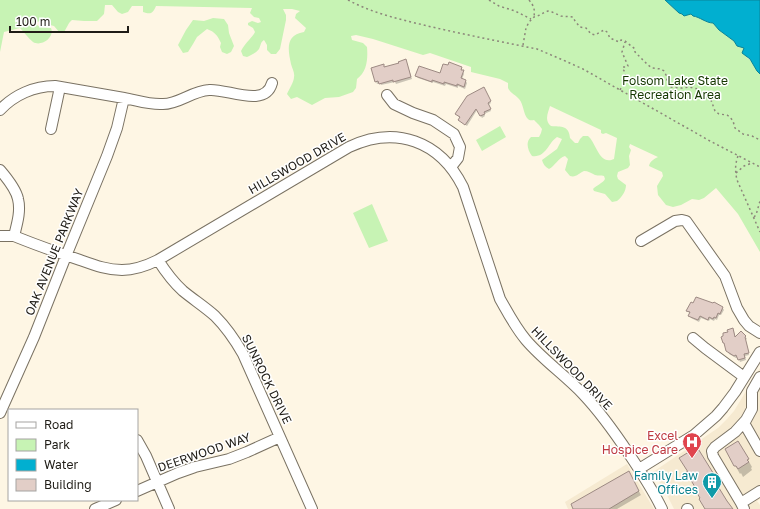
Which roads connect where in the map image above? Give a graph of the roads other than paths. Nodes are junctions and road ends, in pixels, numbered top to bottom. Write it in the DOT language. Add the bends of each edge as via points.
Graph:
graph roads {
  1 [pos="272,84"];
  2 [pos="60,87"];
  3 [pos="387,95"];
  4 [pos="124,98"];
  5 [pos="0,110"];
  6 [pos="51,129"];
  7 [pos="451,167"];
  8 [pos="0,170"];
  9 [pos="0,236"];
  10 [pos="14,236"];
  11 [pos="641,241"];
  12 [pos="66,256"];
  13 [pos="158,260"];
  14 [pos="760,333"];
  15 [pos="693,338"];
  16 [pos="760,352"];
  17 [pos="744,377"];
  18 [pos="760,377"];
  19 [pos="0,413"];
  20 [pos="744,423"];
  21 [pos="280,437"];
  22 [pos="138,442"];
  23 [pos="760,451"];
  24 [pos="639,469"];
  25 [pos="157,482"];
  26 [pos="138,491"];
  27 [pos="760,492"];
  28 [pos="114,501"];
  29 [pos="743,506"];
  30 [pos="95,509"];
  31 [pos="169,509"];
  32 [pos="312,509"];
  33 [pos="662,509"];
  1 -- 4 [label="street" via="265,93 254,97 214,89 163,104"];
  2 -- 4 [label="street"];
  2 -- 5 [label="street" via="45,86 22,93"];
  2 -- 6 [label="street"];
  3 -- 7 [label="street" via="394,104 434,120 454,134 460,147 458,158"];
  4 -- 12 [label="street, OAK AVENUE PARKWAY" via="107,156"];
  7 -- 13 [label="street, HILLSWOOD DRIVE" via="435,152 409,140 381,137 359,142"];
  7 -- 24 [label="street, HILLSWOOD DRIVE" via="462,187 500,299 513,323 537,352 600,413"];
  8 -- 10 [label="street" via="18,198 18,221"];
  9 -- 10 [label="street, HILLSWOOD DRIVE"];
  10 -- 12 [label="street, HILLSWOOD DRIVE"];
  11 -- 14 [label="street" via="675,221 686,221 725,276 744,320"];
  12 -- 13 [label="street, HILLSWOOD DRIVE" via="114,270 137,268"];
  12 -- 19 [label="street, OAK AVENUE PARKWAY"];
  13 -- 21 [label="street, SUNROCK DRIVE" via="173,281 216,317 235,341"];
  15 -- 17 [label="street"];
  16 -- 17 [label="street"];
  17 -- 24 [label="street" via="723,408 708,423 694,435"];
  18 -- 20 [label="street" via="752,391 752,409"];
  20 -- 23 [label="street"];
  20 -- 29 [label="street" via="712,450 713,456"];
  21 -- 25 [label="street, DEERWOOD WAY" via="229,459 195,467"];
  21 -- 32 [label="street, SUNROCK DRIVE"];
  22 -- 25 [label="street"];
  24 -- 33 [label="street, HILLSWOOD DRIVE"];
  25 -- 26 [label="street, DEERWOOD WAY"];
  25 -- 31 [label="street"];
  27 -- 29 [label="street"];
  28 -- 30 [label="street"];
}
